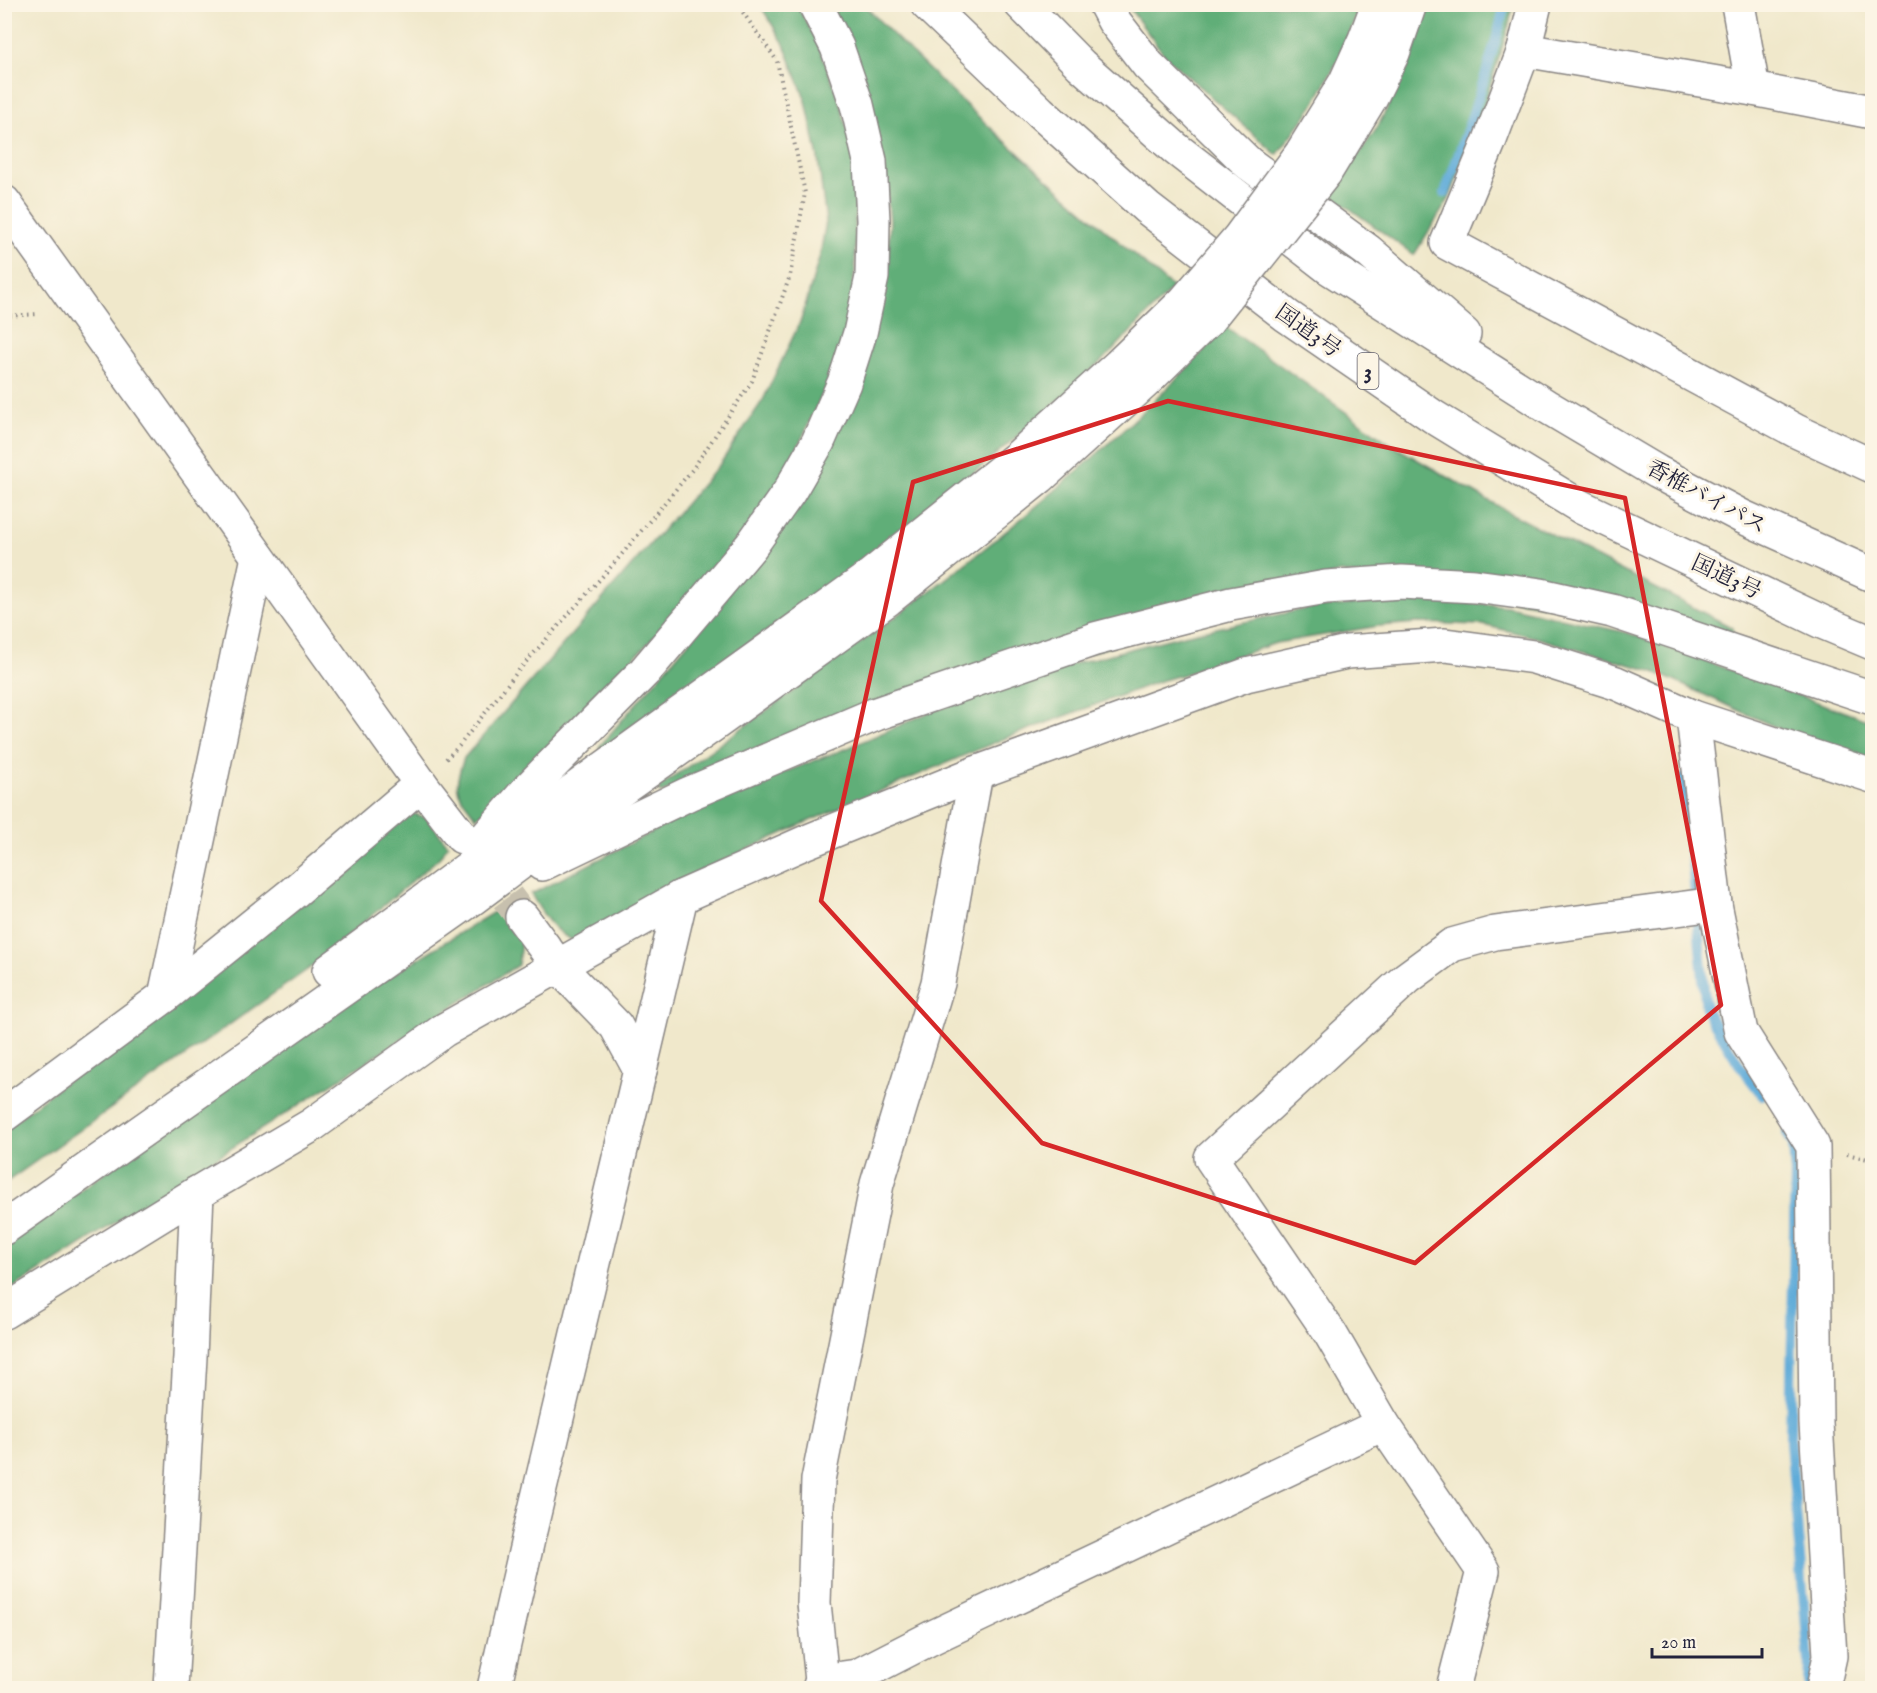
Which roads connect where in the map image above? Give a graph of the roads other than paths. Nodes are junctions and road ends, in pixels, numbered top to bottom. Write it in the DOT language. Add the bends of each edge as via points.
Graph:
graph roads {
  1 [pos="815,4"];
  2 [pos="927,4"];
  3 [pos="1022,4"];
  4 [pos="1105,4"];
  5 [pos="1378,4"];
  6 [pos="1410,4"];
  7 [pos="1535,4"];
  8 [pos="1738,4"];
  9 [pos="1524,50"];
  10 [pos="1753,89"];
  11 [pos="1872,112"];
  12 [pos="1313,164"];
  13 [pos="4,202"];
  14 [pos="1196,311"];
  15 [pos="1546,406"];
  16 [pos="1872,466"];
  17 [pos="258,557"];
  18 [pos="1872,575"];
  19 [pos="1872,643"];
  20 [pos="1872,698"];
  21 [pos="1693,717"];
  22 [pos="976,773"];
  23 [pos="1872,776"];
  24 [pos="421,784"];
  25 [pos="462,837"];
  26 [pos="438,892"];
  27 [pos="681,897"];
  28 [pos="473,898"];
  29 [pos="1715,904"];
  30 [pos="522,916"];
  31 [pos="558,966"];
  32 [pos="165,996"];
  33 [pos="640,1070"];
  34 [pos="4,1115"];
  35 [pos="197,1193"];
  36 [pos="4,1201"];
  37 [pos="4,1228"];
  38 [pos="4,1312"];
  39 [pos="1383,1424"];
  40 [pos="821,1685"];
  41 [pos="171,1689"];
  42 [pos="494,1689"];
  43 [pos="1453,1689"];
  44 [pos="1822,1689"];
  1 -- 26 [label="main road" via="837,47 857,105 870,161 872,277 844,383 818,442 751,546 645,671 530,787"];
  2 -- 19 [label="main road, 国道3号 / 3" via="1146,208 1287,316 1434,417 1581,507"];
  3 -- 15 [label="main road" via="1081,65 1176,149 1328,267"];
  4 -- 15 [label="main road" via="1148,65 1248,163 1368,251"];
  5 -- 12 [label="main road"];
  6 -- 12 [label="main road" via="1370,99"];
  7 -- 9 [label="main road"];
  8 -- 10 [label="main road"];
  9 -- 10 [label="main road"];
  9 -- 16 [label="main road" via="1446,243 1796,431"];
  10 -- 11 [label="main road"];
  12 -- 14 [label="main road, bridge"];
  13 -- 17 [label="main road"];
  14 -- 26 [label="main road" via="1119,365 1017,458 865,580"];
  14 -- 28 [label="main road" via="1145,382 1040,477 888,599"];
  15 -- 18 [label="main road, 香椎バイパス" via="1657,472 1743,517"];
  17 -- 24 [label="main road"];
  17 -- 32 [label="main road"];
  20 -- 28 [label="main road" via="1612,611 1541,595 1402,582 1326,587 1231,604 1095,639 876,714 688,794"];
  21 -- 22 [label="main road" via="1616,682 1534,657 1445,645 1347,652 1246,675"];
  21 -- 23 [label="main road"];
  21 -- 29 [label="main road"];
  22 -- 27 [label="main road"];
  22 -- 40 [label="main road" via="938,983 877,1184 818,1479 814,1603"];
  24 -- 25 [label="main road"];
  24 -- 32 [label="main road"];
  26 -- 36 [label="main road"];
  27 -- 31 [label="main road"];
  27 -- 33 [label="main road"];
  28 -- 37 [label="main road"];
  29 -- 39 [label="main road" via="1495,933 1452,945 1407,978 1211,1158 1330,1333"];
  29 -- 44 [label="main road" via="1741,1032 1813,1146 1816,1423 1830,1656"];
  30 -- 31 [label="main road"];
  31 -- 33 [label="main road" via="616,1026"];
  31 -- 35 [label="main road" via="444,1029 312,1125"];
  32 -- 34 [label="main road"];
  33 -- 42 [label="main road"];
  35 -- 38 [label="main road"];
  35 -- 41 [label="main road"];
  39 -- 40 [label="main road" via="857,1676"];
  39 -- 43 [label="main road" via="1483,1571"];
}
